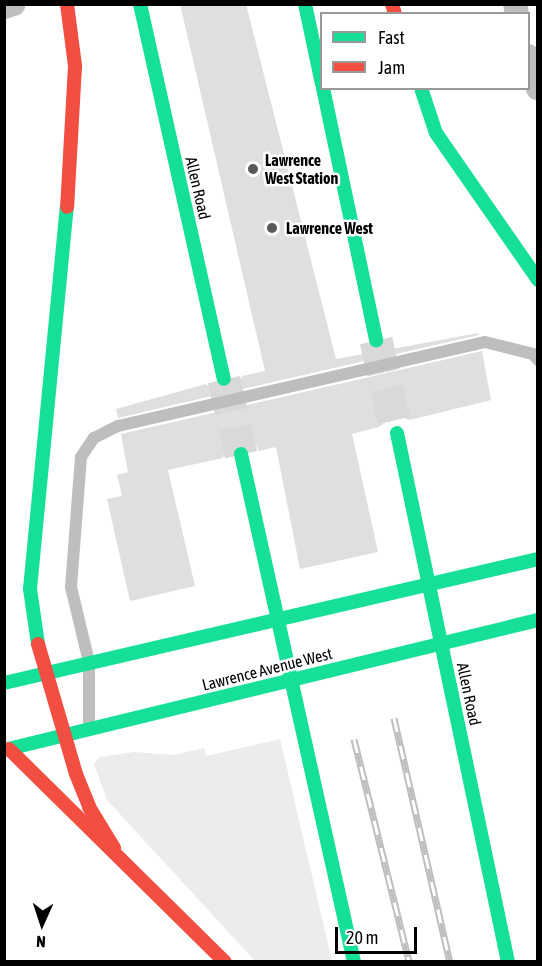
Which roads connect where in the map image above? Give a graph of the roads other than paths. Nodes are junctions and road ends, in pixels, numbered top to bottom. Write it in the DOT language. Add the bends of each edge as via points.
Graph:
graph roads {
  1 [pos="14,4"];
  2 [pos="67,4"];
  3 [pos="140,4"];
  4 [pos="305,4"];
  5 [pos="4,7"];
  6 [pos="530,63"];
  7 [pos="320,79"];
  8 [pos="537,89"];
  9 [pos="322,90"];
  10 [pos="422,90"];
  11 [pos="537,280"];
  12 [pos="376,340"];
  13 [pos="537,360"];
  14 [pos="224,379"];
  15 [pos="396,433"];
  16 [pos="241,454"];
  17 [pos="536,559"];
  18 [pos="537,620"];
  19 [pos="89,662"];
  20 [pos="46,672"];
  21 [pos="4,683"];
  22 [pos="89,729"];
  23 [pos="65,734"];
  24 [pos="7,749"];
  25 [pos="114,848"];
  26 [pos="225,962"];
  27 [pos="354,962"];
  28 [pos="508,962"];
  1 -- 5 [label="street"];
  2 -- 20 [label="main road" via="75,66 68,200 30,589 33,627"];
  3 -- 14 [label="main road, Allen Road"];
  4 -- 7 [label="main road"];
  6 -- 8 [label="street"];
  9 -- 12 [label="main road"];
  10 -- 11 [label="main road" via="436,134"];
  13 -- 19 [label="lane" via="521,350 485,342 118,426 94,438 81,457 71,587"];
  15 -- 28 [label="main road, Allen Road"];
  16 -- 27 [label="main road"];
  17 -- 19 [label="main road"];
  18 -- 22 [label="main road, Lawrence Avenue West"];
  19 -- 20 [label="main road"];
  19 -- 22 [label="lane"];
  20 -- 21 [label="main road"];
  20 -- 23 [label="main road"];
  22 -- 23 [label="main road, Lawrence Avenue West"];
  23 -- 24 [label="main road, Lawrence Avenue West"];
  23 -- 25 [label="main road" via="89,807"];
  24 -- 25 [label="main road" via="80,822"];
  25 -- 26 [label="main road"];
}
